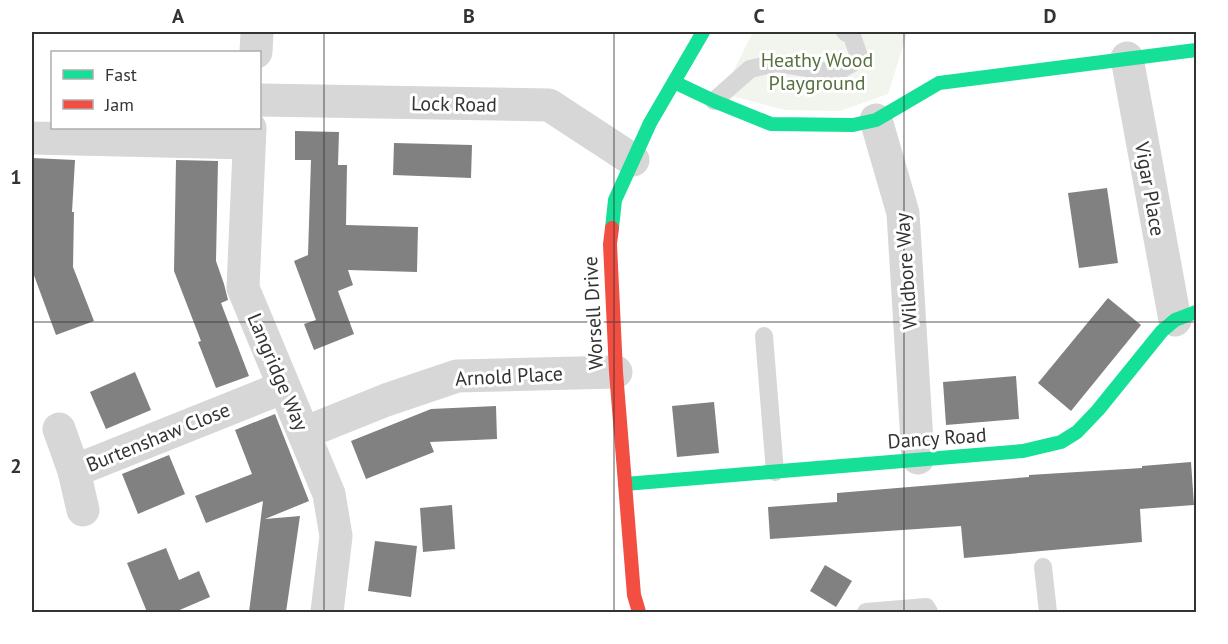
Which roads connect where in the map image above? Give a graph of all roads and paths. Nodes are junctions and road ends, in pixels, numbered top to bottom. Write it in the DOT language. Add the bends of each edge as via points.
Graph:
graph roads {
  1 [pos="257,32"];
  2 [pos="703,32"];
  3 [pos="844,32"];
  4 [pos="1197,50"];
  5 [pos="256,51"];
  6 [pos="1127,58"];
  7 [pos="674,82"];
  8 [pos="261,100"];
  9 [pos="714,101"];
  10 [pos="876,120"];
  11 [pos="250,135"];
  12 [pos="32,138"];
  13 [pos="633,160"];
  14 [pos="1186,316"];
  15 [pos="764,336"];
  16 [pos="616,372"];
  17 [pos="284,387"];
  18 [pos="59,429"];
  19 [pos="304,433"];
  20 [pos="918,458"];
  21 [pos="74,471"];
  22 [pos="775,471"];
  23 [pos="625,484"];
  24 [pos="82,510"];
  25 [pos="1043,567"];
  26 [pos="327,612"];
  27 [pos="639,612"];
  28 [pos="866,612"];
  29 [pos="929,612"];
  30 [pos="1048,612"];
  1 -- 5 [label="street"];
  2 -- 7 [label="street, Worsell Drive"];
  3 -- 9 [label="lane" via="852,36 860,59 836,73 776,63 750,69"];
  4 -- 6 [label="street"];
  6 -- 10 [label="street" via="939,83"];
  6 -- 14 [label="street, Vigar Place"];
  7 -- 9 [label="street"];
  7 -- 13 [label="street, Worsell Drive"];
  8 -- 13 [label="street, Lock Road" via="549,105"];
  9 -- 10 [label="street" via="771,124 853,125"];
  10 -- 20 [label="street, Wildbore Way" via="903,213"];
  11 -- 12 [label="street"];
  11 -- 17 [label="street, Langridge Way" via="243,288"];
  13 -- 16 [label="street, Worsell Drive" via="615,200 610,244"];
  14 -- 20 [label="street, Dancy Road" via="1162,331 1098,410 1061,442 1023,451"];
  15 -- 22 [label="lane"];
  16 -- 19 [label="street, Arnold Place" via="457,376"];
  16 -- 23 [label="street, Worsell Drive"];
  17 -- 19 [label="street, Langridge Way"];
  17 -- 21 [label="street, Burtenshaw Close"];
  18 -- 21 [label="street, Burtenshaw Close"];
  19 -- 26 [label="street, Langridge Way" via="329,494 336,536"];
  20 -- 22 [label="street, Dancy Road"];
  21 -- 24 [label="street"];
  22 -- 23 [label="street, Dancy Road"];
  23 -- 27 [label="street, Worsell Drive" via="634,596"];
  25 -- 30 [label="lane"];
  28 -- 29 [label="lane" via="926,607"];
}
